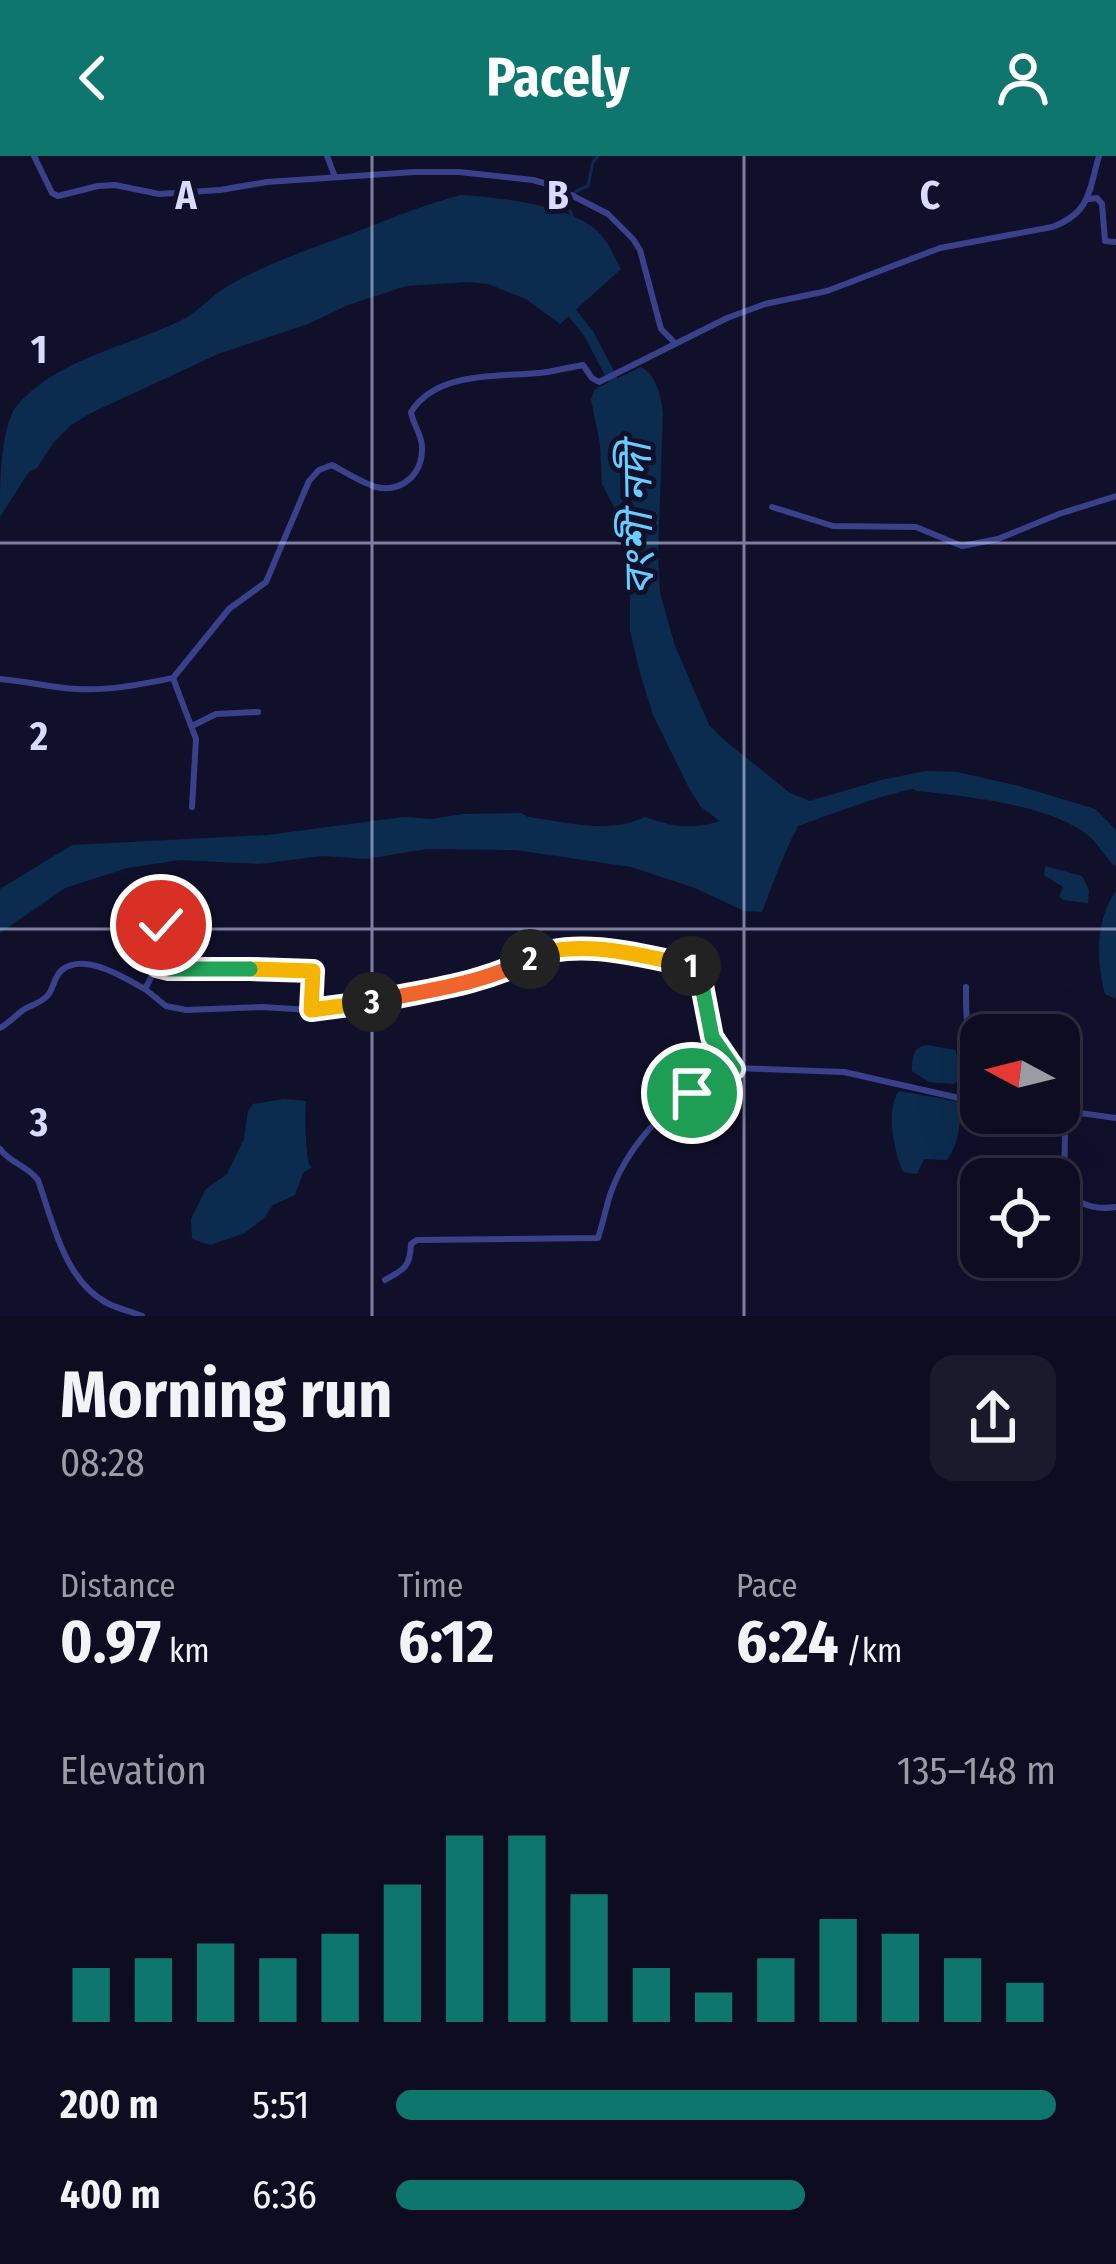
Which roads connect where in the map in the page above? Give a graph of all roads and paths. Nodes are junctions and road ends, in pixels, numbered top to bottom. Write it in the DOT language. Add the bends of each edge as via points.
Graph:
graph roads {
  1 [pos="34,156"];
  2 [pos="327,156"];
  3 [pos="1099,156"];
  4 [pos="335,176"];
  5 [pos="1089,199"];
  6 [pos="1116,242"];
  7 [pos="676,342"];
  8 [pos="1116,496"];
  9 [pos="772,506"];
  10 [pos="172,678"];
  11 [pos="0,679"];
  12 [pos="258,712"];
  13 [pos="192,726"];
  14 [pos="192,807"];
  15 [pos="162,911"];
  16 [pos="157,966"];
  17 [pos="966,987"];
  18 [pos="145,988"];
  19 [pos="311,1010"];
  20 [pos="967,1014"];
  21 [pos="0,1028"];
  22 [pos="734,1069"];
  23 [pos="960,1098"];
  24 [pos="1080,1113"];
  25 [pos="1116,1118"];
  26 [pos="1065,1134"];
  27 [pos="0,1148"];
  28 [pos="1116,1207"];
  29 [pos="385,1280"];
  30 [pos="142,1316"];
  1 -- 4 [label="street" via="58,196 98,186 159,194"];
  2 -- 4 [label="street"];
  3 -- 5 [label="street"];
  4 -- 7 [label="street" via="433,172 554,186 634,239 662,329"];
  5 -- 6 [label="street" via="1102,204 1105,241"];
  5 -- 7 [label="street" via="1062,224 940,248"];
  7 -- 10 [label="street" via="596,382 583,365 452,382 418,401 411,412 423,452 413,478 374,487 332,464 319,470 266,582 229,608"];
  8 -- 9 [label="street" via="962,546 916,526 832,526"];
  10 -- 11 [label="street" via="80,689"];
  10 -- 13 [label="street"];
  12 -- 13 [label="street" via="216,714"];
  13 -- 14 [label="street"];
  15 -- 16 [label="street" via="166,941"];
  16 -- 18 [label="street"];
  16 -- 19 [label="street" via="313,971"];
  17 -- 20 [label="street"];
  18 -- 19 [label="street" via="186,1010"];
  18 -- 21 [label="street" via="82,964 65,968 42,1001"];
  19 -- 22 [label="street" via="458,986 547,951 601,950 696,967 712,1037"];
  22 -- 23 [label="street" via="844,1072"];
  22 -- 29 [label="street" via="671,1106 632,1150 598,1238 417,1240 406,1268"];
  24 -- 25 [label="street"];
  26 -- 28 [label="street" via="1064,1188 1100,1209"];
  27 -- 30 [label="street" via="38,1180 79,1278 105,1302"];
}
